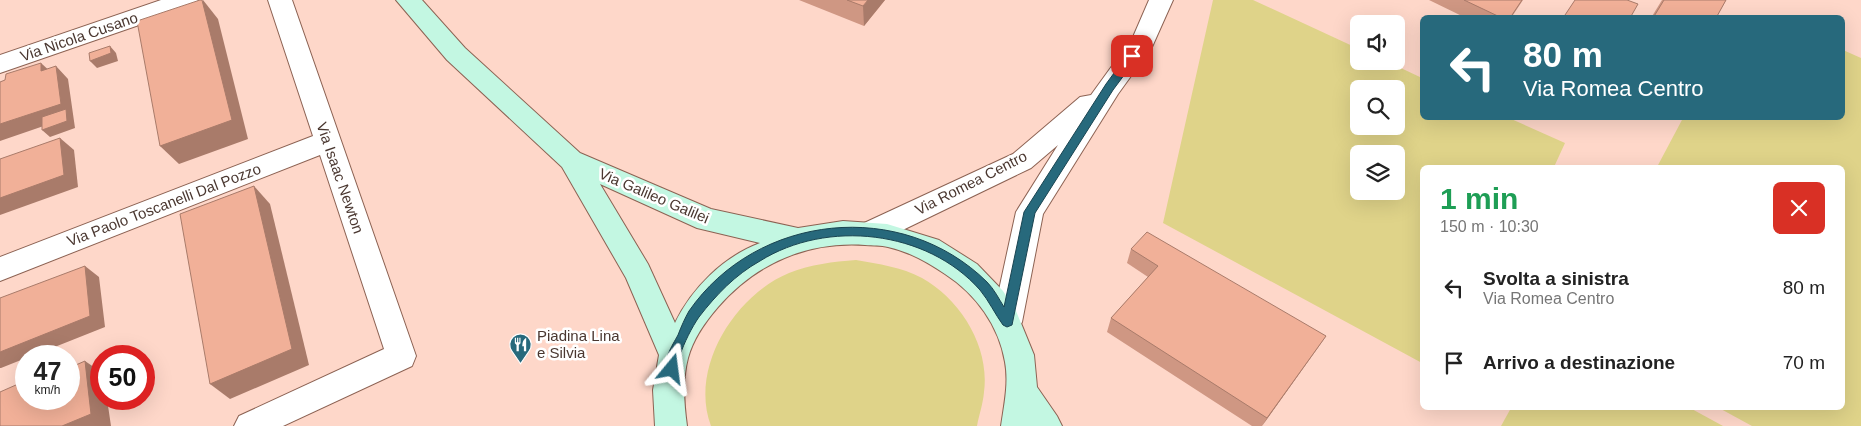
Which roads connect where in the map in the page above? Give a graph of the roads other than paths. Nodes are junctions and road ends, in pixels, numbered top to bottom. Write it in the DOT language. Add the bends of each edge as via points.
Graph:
graph roads {
  1 [pos="186,0"];
  2 [pos="280,0"];
  3 [pos="408,0"];
  4 [pos="1161,0"];
  5 [pos="0,64"];
  6 [pos="1110,87"];
  7 [pos="328,141"];
  8 [pos="571,160"];
  9 [pos="872,232"];
  10 [pos="796,239"];
  11 [pos="0,269"];
  12 [pos="1007,322"];
  13 [pos="674,355"];
  14 [pos="1022,392"];
  15 [pos="250,426"];
  16 [pos="671,426"];
  17 [pos="1017,426"];
  18 [pos="1046,426"];
  1 -- 5 [label="street, Via Nicola Cusano"];
  2 -- 7 [label="street, Via Isaac Newton"];
  3 -- 8 [label="main road, Via Galileo Galilei" via="456,54"];
  4 -- 6 [label="street, Via Romea Centro" via="1143,41"];
  6 -- 9 [label="street, Via Romea Centro" via="1022,161"];
  6 -- 12 [label="street, Via Romea Centro" via="1030,212"];
  7 -- 11 [label="street, Via Paolo Toscanelli Dal Pozzo"];
  7 -- 15 [label="street, Via Isaac Newton" via="401,356"];
  8 -- 10 [label="main road, Via Galileo Galilei" via="707,220"];
  8 -- 13 [label="main road, Via Galileo Galilei" via="638,274"];
  9 -- 10 [label="main road" via="846,231"];
  9 -- 12 [label="main road" via="914,241 952,259 984,287"];
  10 -- 13 [label="main road" via="756,256 721,282 693,315"];
  12 -- 14 [label="main road" via="1019,355"];
  13 -- 16 [label="main road" via="667,398"];
  14 -- 17 [label="main road"];
  14 -- 18 [label="main road"];
}
